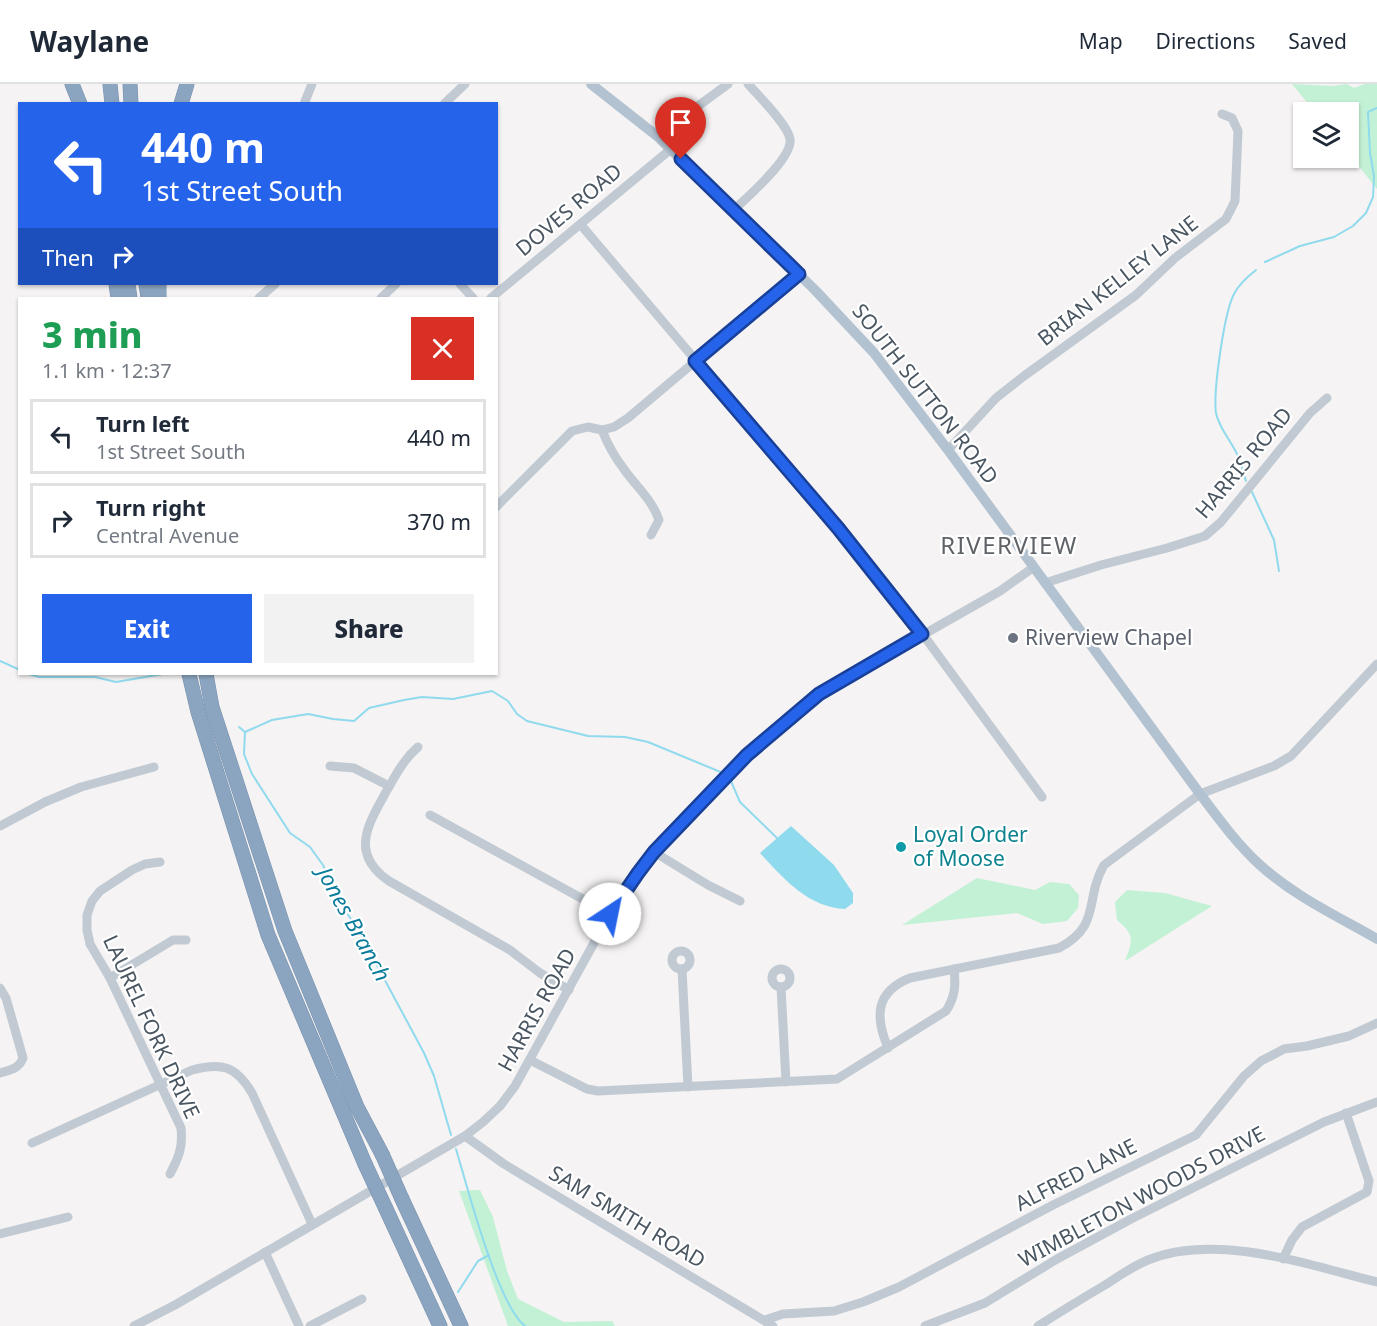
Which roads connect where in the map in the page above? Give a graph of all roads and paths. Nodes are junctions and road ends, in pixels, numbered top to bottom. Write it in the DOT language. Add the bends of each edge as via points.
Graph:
graph roads {
  1 [pos="72,84"];
  2 [pos="110,84"];
  3 [pos="130,84"];
  4 [pos="187,84"];
  5 [pos="312,84"];
  6 [pos="465,84"];
  7 [pos="591,84"];
  8 [pos="728,84"];
  9 [pos="748,84"];
  10 [pos="79,102"];
  11 [pos="112,102"];
  12 [pos="131,102"];
  13 [pos="182,102"];
  14 [pos="305,102"];
  15 [pos="446,102"];
  16 [pos="1222,114"];
  17 [pos="657,136"];
  18 [pos="670,149"];
  19 [pos="734,211"];
  20 [pos="581,225"];
  21 [pos="799,274"];
  22 [pos="274,285"];
  23 [pos="395,285"];
  24 [pos="461,285"];
  25 [pos="260,297"];
  26 [pos="382,297"];
  27 [pos="472,297"];
  28 [pos="492,297"];
  29 [pos="695,361"];
  30 [pos="1327,398"];
  31 [pos="602,430"];
  32 [pos="948,450"];
  33 [pos="498,505"];
  34 [pos="651,535"];
  35 [pos="1034,567"];
  36 [pos="1045,583"];
  37 [pos="922,634"];
  38 [pos="1377,664"];
  39 [pos="189,675"];
  40 [pos="206,675"];
  41 [pos="418,747"];
  42 [pos="330,766"];
  43 [pos="154,767"];
  44 [pos="389,786"];
  45 [pos="1200,794"];
  46 [pos="1042,797"];
  47 [pos="430,815"];
  48 [pos="0,826"];
  49 [pos="654,852"];
  50 [pos="160,862"];
  51 [pos="740,901"];
  52 [pos="610,914"];
  53 [pos="1377,939"];
  54 [pos="186,940"];
  55 [pos="682,969"];
  56 [pos="954,969"];
  57 [pos="111,978"];
  58 [pos="781,987"];
  59 [pos="0,988"];
  60 [pos="569,990"];
  61 [pos="1377,1023"];
  62 [pos="888,1048"];
  63 [pos="530,1060"];
  64 [pos="0,1073"];
  65 [pos="786,1082"];
  66 [pos="161,1084"];
  67 [pos="688,1087"];
  68 [pos="1377,1102"];
  69 [pos="1346,1113"];
  70 [pos="465,1136"];
  71 [pos="32,1143"];
  72 [pos="170,1174"];
  73 [pos="68,1217"];
  74 [pos="312,1224"];
  75 [pos="0,1234"];
  76 [pos="266,1252"];
  77 [pos="1283,1259"];
  78 [pos="1377,1282"];
  79 [pos="362,1299"];
  80 [pos="769,1323"];
  81 [pos="137,1326"];
  82 [pos="299,1326"];
  83 [pos="310,1326"];
  84 [pos="440,1326"];
  85 [pos="461,1326"];
  86 [pos="925,1326"];
  87 [pos="1038,1326"];
  1 -- 10 [label="highway"];
  2 -- 11 [label="highway"];
  3 -- 12 [label="highway"];
  4 -- 13 [label="highway"];
  5 -- 14 [label="street"];
  6 -- 15 [label="street"];
  7 -- 17 [label="main road, SOUTH SUTTON ROAD"];
  8 -- 17 [label="street"];
  9 -- 19 [label="street" via="781,122 790,139 788,152"];
  16 -- 32 [label="street, BRIAN KELLEY LANE" via="1232,118 1238,131 1235,201 1226,219 1175,258 1136,295 996,398"];
  17 -- 18 [label="main road, SOUTH SUTTON ROAD"];
  18 -- 19 [label="main road, SOUTH SUTTON ROAD"];
  18 -- 20 [label="street, DOVES ROAD"];
  19 -- 21 [label="main road, SOUTH SUTTON ROAD"];
  20 -- 28 [label="street, DOVES ROAD"];
  20 -- 29 [label="street"];
  21 -- 29 [label="street"];
  21 -- 32 [label="main road, SOUTH SUTTON ROAD" via="874,353"];
  22 -- 25 [label="street"];
  23 -- 26 [label="street"];
  24 -- 27 [label="street"];
  29 -- 31 [label="street" via="628,418"];
  29 -- 37 [label="street"];
  30 -- 36 [label="street, HARRIS ROAD" via="1205,536"];
  31 -- 33 [label="street" via="588,427 572,431"];
  31 -- 34 [label="street" via="621,465 655,507 659,520"];
  32 -- 35 [label="main road, SOUTH SUTTON ROAD"];
  35 -- 36 [label="main road, SOUTH SUTTON ROAD"];
  35 -- 37 [label="street, HARRIS ROAD" via="1000,591"];
  36 -- 45 [label="main road, SOUTH SUTTON ROAD"];
  37 -- 46 [label="street"];
  37 -- 49 [label="street, HARRIS ROAD" via="819,694 799,710 731,770"];
  38 -- 45 [label="street" via="1291,756"];
  39 -- 84 [label="highway, bridge" via="268,935 365,1164"];
  40 -- 85 [label="highway, bridge" via="212,707 285,931 357,1107"];
  41 -- 44 [label="street" via="405,758"];
  42 -- 44 [label="street" via="354,768"];
  43 -- 48 [label="street" via="81,787"];
  44 -- 60 [label="street" via="365,836 370,863 379,874 510,950"];
  45 -- 53 [label="main road, SOUTH SUTTON ROAD" via="1258,864 1314,903"];
  45 -- 56 [label="street" via="1104,865 1096,878 1089,917 1074,940 1059,948"];
  47 -- 52 [label="street"];
  49 -- 51 [label="street"];
  49 -- 52 [label="street, HARRIS ROAD"];
  50 -- 57 [label="street, LAUREL FORK DRIVE" via="132,870 100,891 92,901 87,915 90,944"];
  52 -- 60 [label="street, HARRIS ROAD"];
  54 -- 57 [label="street" via="173,940"];
  55 -- 67 [label="street"];
  56 -- 62 [label="street" via="956,987 946,1011"];
  56 -- 62 [label="street" via="910,978 888,993 879,1018"];
  57 -- 66 [label="street, LAUREL FORK DRIVE"];
  58 -- 65 [label="street"];
  59 -- 64 [label="street" via="23,1058 15,1069"];
  60 -- 63 [label="street, HARRIS ROAD"];
  61 -- 80 [label="street, ALFRED LANE" via="1349,1036 1284,1049 1261,1061 1196,1135 899,1287 834,1311 783,1314"];
  62 -- 65 [label="street" via="837,1078"];
  63 -- 67 [label="street" via="598,1091"];
  63 -- 70 [label="street, HARRIS ROAD" via="500,1106"];
  65 -- 67 [label="street"];
  66 -- 71 [label="street"];
  66 -- 72 [label="street, LAUREL FORK DRIVE" via="181,1128 183,1142"];
  66 -- 74 [label="street" via="205,1066 216,1065 237,1074 252,1093"];
  68 -- 69 [label="street, WIMBLETON WOODS DRIVE"];
  69 -- 77 [label="street" via="1369,1181 1367,1192 1302,1227"];
  69 -- 86 [label="street, WIMBLETON WOODS DRIVE" via="1075,1249 985,1304"];
  70 -- 74 [label="street, HARRIS ROAD"];
  70 -- 80 [label="street, SAM SMITH ROAD" via="504,1164"];
  73 -- 75 [label="street"];
  74 -- 76 [label="street, HARRIS ROAD"];
  76 -- 81 [label="street, HARRIS ROAD"];
  76 -- 82 [label="street"];
  77 -- 78 [label="street"];
  77 -- 87 [label="street" via="1227,1248 1170,1252 1128,1269"];
  79 -- 83 [label="street"];
}
